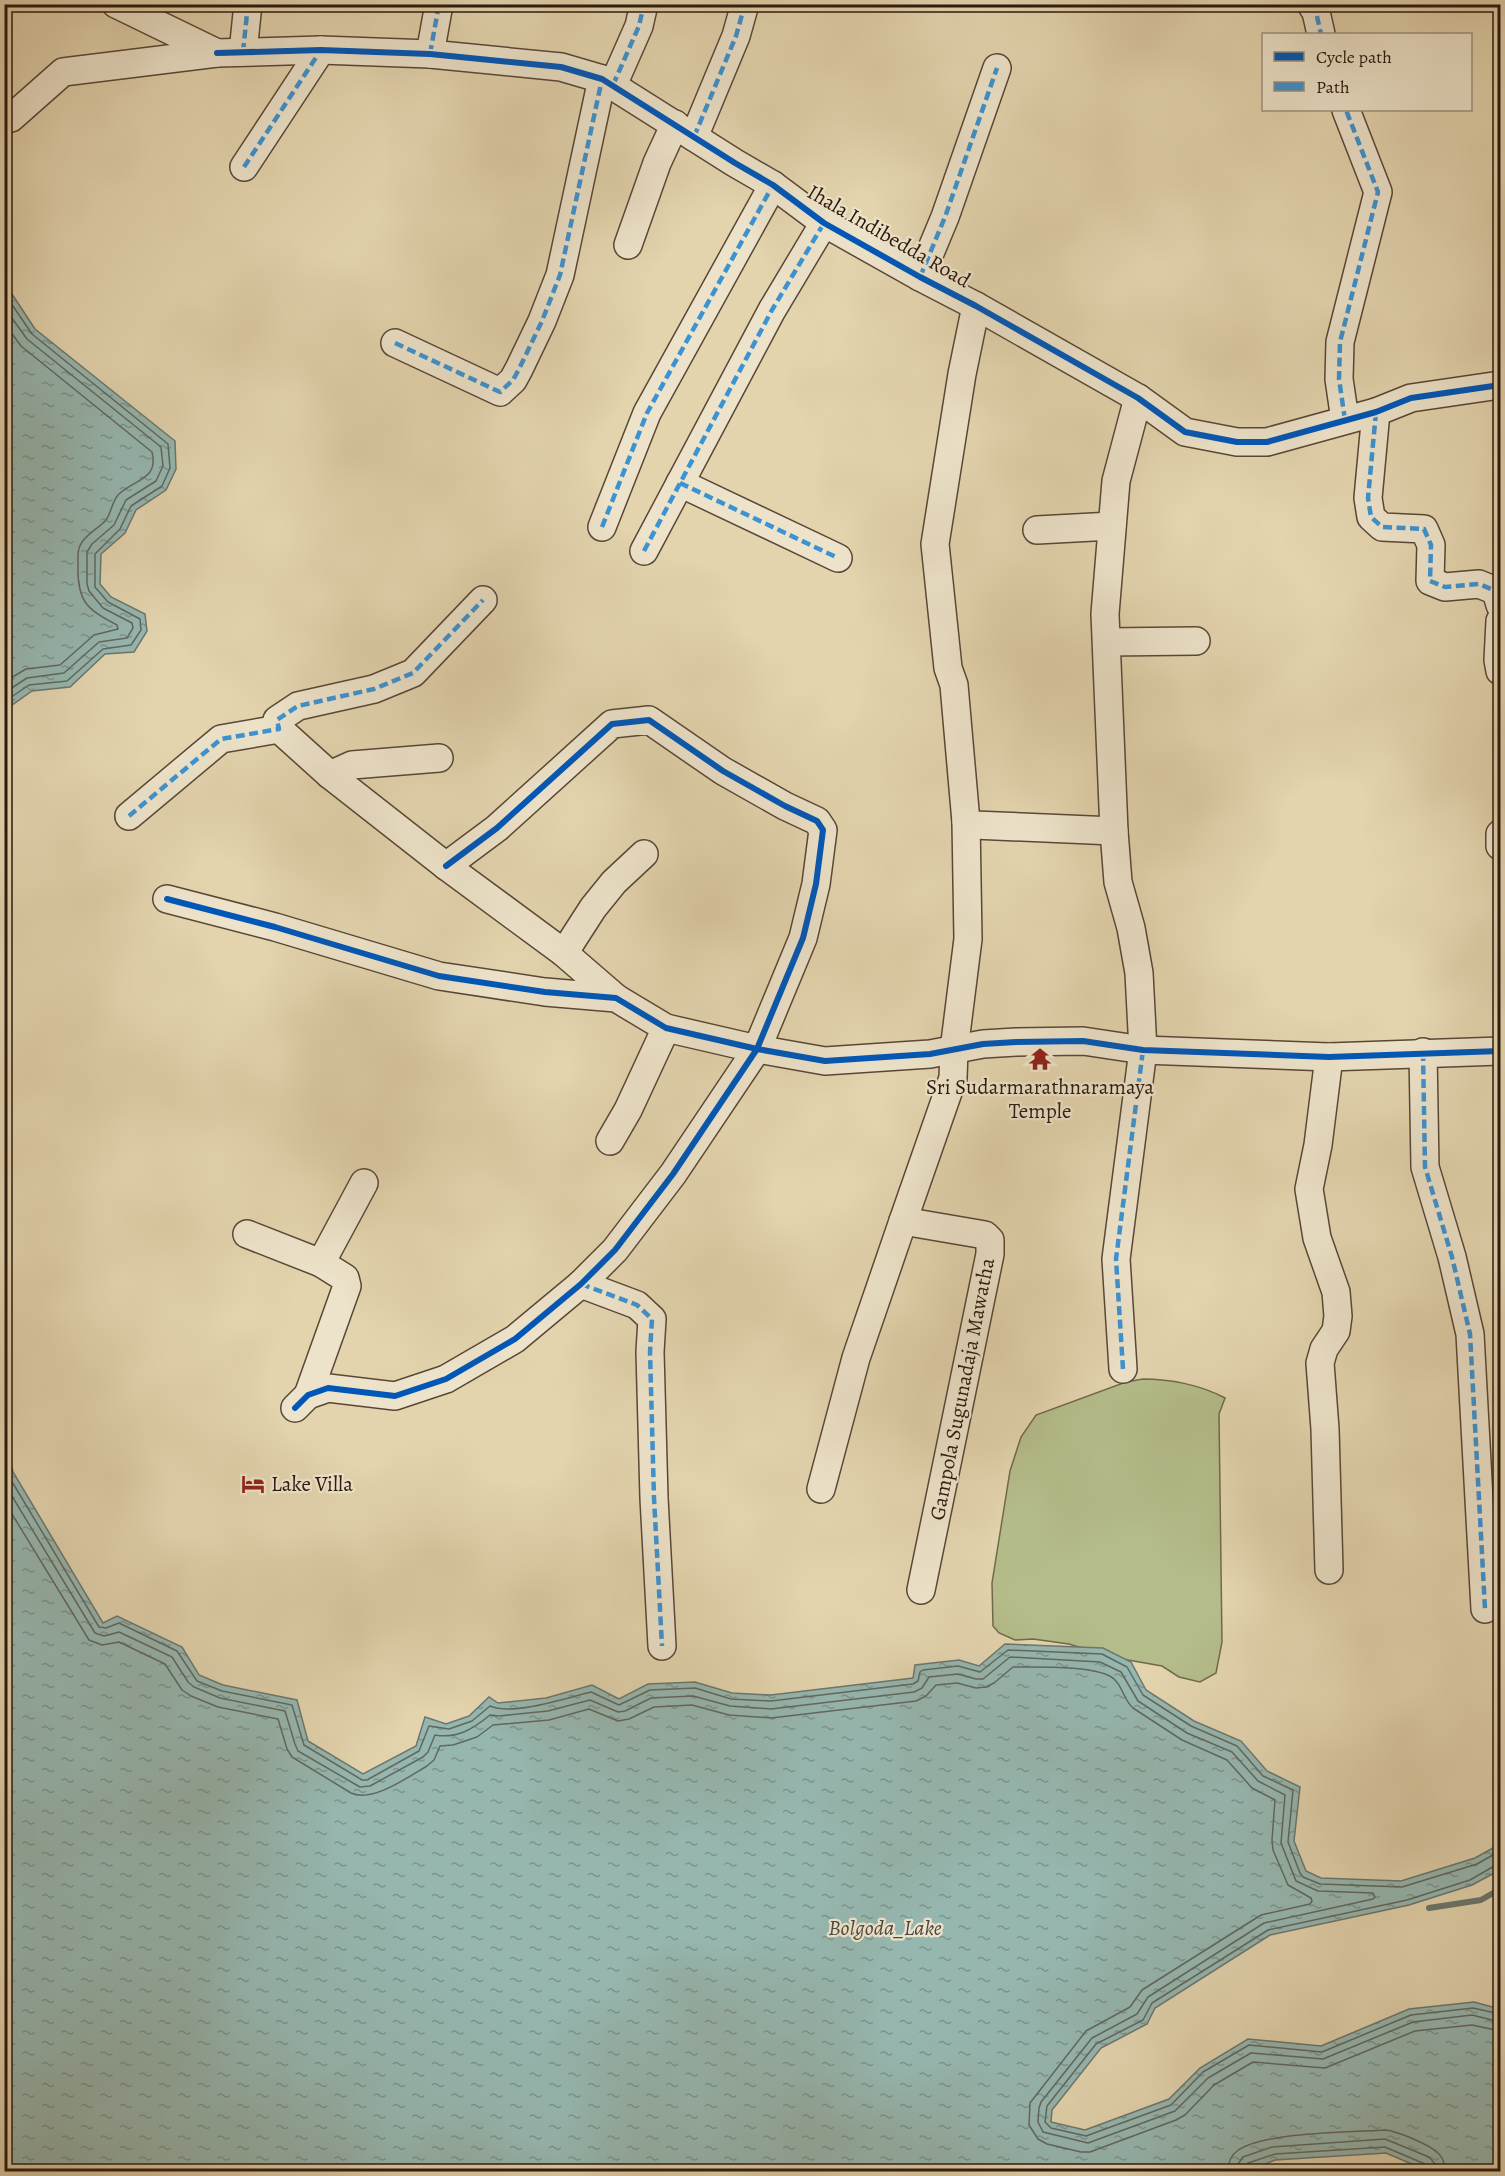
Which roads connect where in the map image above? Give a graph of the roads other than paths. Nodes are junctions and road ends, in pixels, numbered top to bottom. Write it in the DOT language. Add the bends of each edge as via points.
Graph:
graph roads {
  1 [pos="116,4"];
  2 [pos="248,4"];
  3 [pos="439,4"];
  4 [pos="644,4"];
  5 [pos="745,4"];
  6 [pos="1311,4"];
  7 [pos="1321,33"];
  8 [pos="321,50"];
  9 [pos="230,52"];
  10 [pos="430,54"];
  11 [pos="997,68"];
  12 [pos="608,82"];
  13 [pos="1346,111"];
  14 [pos="11,118"];
  15 [pos="685,130"];
  16 [pos="244,167"];
  17 [pos="773,185"];
  18 [pos="824,223"];
  19 [pos="628,244"];
  20 [pos="920,277"];
  21 [pos="976,306"];
  22 [pos="394,343"];
  23 [pos="1500,385"];
  24 [pos="1138,398"];
  25 [pos="1376,412"];
  26 [pos="1345,420"];
  27 [pos="680,483"];
  28 [pos="1112,526"];
  29 [pos="602,527"];
  30 [pos="1037,530"];
  31 [pos="644,551"];
  32 [pos="838,558"];
  33 [pos="483,600"];
  34 [pos="1500,605"];
  35 [pos="1500,621"];
  36 [pos="1196,641"];
  37 [pos="1107,642"];
  38 [pos="1500,671"];
  39 [pos="279,729"];
  40 [pos="439,758"];
  41 [pos="330,775"];
  42 [pos="129,816"];
  43 [pos="966,822"];
  44 [pos="1114,831"];
  45 [pos="1500,834"];
  46 [pos="1500,846"];
  47 [pos="644,854"];
  48 [pos="446,866"];
  49 [pos="167,899"];
  50 [pos="564,953"];
  51 [pos="616,998"];
  52 [pos="666,1029"];
  53 [pos="757,1049"];
  54 [pos="954,1050"];
  55 [pos="1143,1050"];
  56 [pos="1500,1051"];
  57 [pos="1423,1052"];
  58 [pos="1329,1057"];
  59 [pos="610,1141"];
  60 [pos="364,1183"];
  61 [pos="903,1221"];
  62 [pos="247,1234"];
  63 [pos="321,1263"];
  64 [pos="581,1284"];
  65 [pos="1123,1368"];
  66 [pos="821,1489"];
  67 [pos="1329,1570"];
  68 [pos="921,1590"];
  69 [pos="1485,1609"];
  70 [pos="662,1646"];
  1 -- 9 [label="street, Ihala Indibedda Road"];
  2 -- 9 [label="street"];
  3 -- 10 [label="street"];
  4 -- 12 [label="street" via="639,26"];
  5 -- 15 [label="street" via="736,36"];
  6 -- 7 [label="street"];
  8 -- 9 [label="street, Ihala Indibedda Road"];
  8 -- 10 [label="street, Ihala Indibedda Road"];
  8 -- 16 [label="street"];
  9 -- 14 [label="street, Ihala Indibedda Road" via="63,72"];
  10 -- 12 [label="street, Ihala Indibedda Road" via="561,67"];
  11 -- 20 [label="street"];
  12 -- 15 [label="street, Ihala Indibedda Road"];
  12 -- 22 [label="street" via="560,275 513,380 500,392"];
  13 -- 26 [label="street" via="1378,192 1340,342 1339,379"];
  15 -- 17 [label="street, Ihala Indibedda Road"];
  15 -- 19 [label="street" via="657,163"];
  17 -- 18 [label="street, Ihala Indibedda Road"];
  17 -- 29 [label="street" via="647,412"];
  18 -- 20 [label="street, Ihala Indibedda Road"];
  18 -- 27 [label="street" via="772,310"];
  20 -- 21 [label="street, Ihala Indibedda Road"];
  21 -- 24 [label="street, Ihala Indibedda Road"];
  21 -- 43 [label="street" via="935,544 948,668 954,685"];
  23 -- 25 [label="street, Ihala Indibedda Road" via="1411,398"];
  24 -- 26 [label="street, Ihala Indibedda Road" via="1185,432 1237,442 1267,442"];
  24 -- 28 [label="street" via="1116,481"];
  25 -- 26 [label="street, Ihala Indibedda Road"];
  25 -- 34 [label="street" via="1368,498 1371,517 1382,527 1424,529 1431,545 1430,581 1445,587 1479,584 1496,591"];
  27 -- 31 [label="street"];
  27 -- 32 [label="street"];
  28 -- 30 [label="street"];
  28 -- 37 [label="street" via="1105,614"];
  33 -- 39 [label="street" via="413,673 374,689 298,706 277,720"];
  35 -- 38 [label="street"];
  36 -- 37 [label="street"];
  37 -- 44 [label="street"];
  39 -- 41 [label="street"];
  39 -- 42 [label="street" via="221,739"];
  40 -- 41 [label="street" via="352,765"];
  41 -- 48 [label="street"];
  43 -- 44 [label="street"];
  43 -- 54 [label="street" via="968,939"];
  44 -- 55 [label="street" via="1118,882 1139,973"];
  45 -- 46 [label="street"];
  47 -- 50 [label="street" via="614,882"];
  48 -- 50 [label="street"];
  48 -- 53 [label="street" via="496,828 612,724 649,720 723,771 817,821 823,830 803,938"];
  49 -- 51 [label="street" via="439,976"];
  50 -- 51 [label="street"];
  51 -- 52 [label="street"];
  52 -- 53 [label="street"];
  52 -- 59 [label="street"];
  53 -- 54 [label="street" via="825,1061"];
  53 -- 64 [label="street" via="673,1174 615,1250"];
  54 -- 55 [label="street" via="983,1044 1083,1041"];
  54 -- 61 [label="street" via="953,1078"];
  55 -- 58 [label="street"];
  55 -- 65 [label="street" via="1116,1259"];
  56 -- 57 [label="street"];
  57 -- 58 [label="street"];
  57 -- 69 [label="street" via="1425,1167 1470,1334"];
  58 -- 67 [label="street" via="1309,1189 1317,1238 1336,1292 1338,1316 1336,1331 1320,1364"];
  60 -- 63 [label="street"];
  61 -- 66 [label="street" via="856,1358"];
  61 -- 68 [label="street, Gampola Sugunadaja Mawatha" via="984,1235 990,1240"];
  62 -- 63 [label="street"];
  63 -- 64 [label="street" via="345,1278 347,1286 301,1401 328,1388 395,1396 446,1379 515,1338"];
  64 -- 70 [label="street" via="637,1305 652,1319 653,1464"];
}
